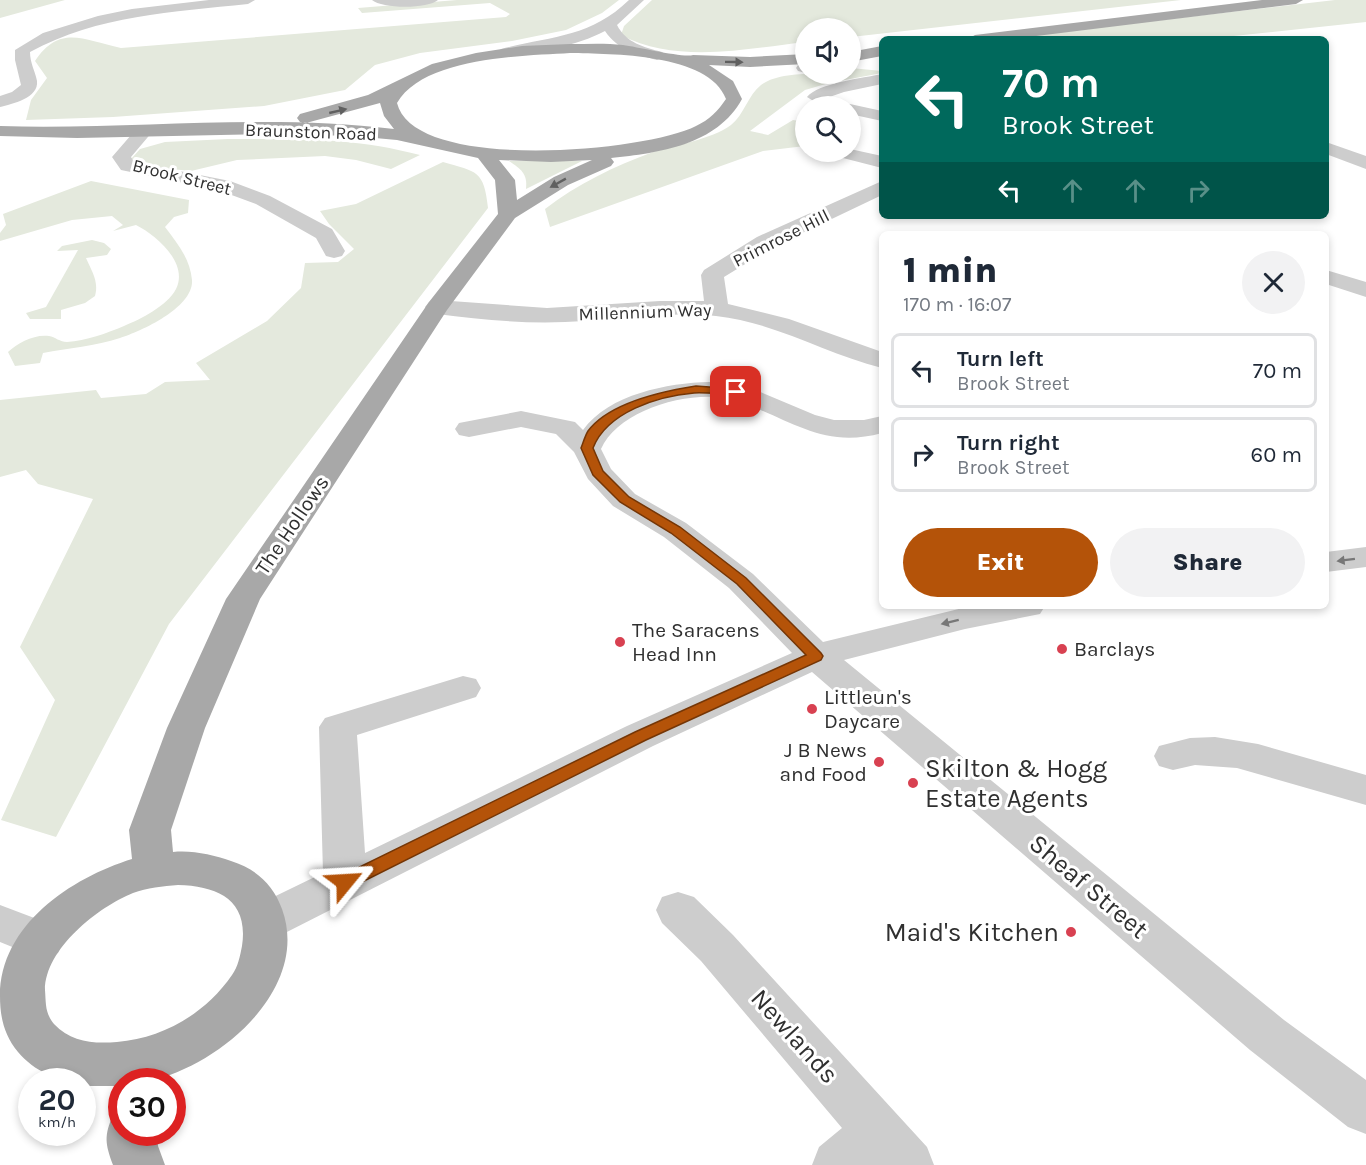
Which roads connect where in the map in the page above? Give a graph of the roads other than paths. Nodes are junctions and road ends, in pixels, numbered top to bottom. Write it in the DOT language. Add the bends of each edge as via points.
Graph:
graph roads {
  1 [pos="248,0"];
  2 [pos="380,0"];
  3 [pos="431,0"];
  4 [pos="637,0"];
  5 [pos="1296,0"];
  6 [pos="609,24"];
  7 [pos="1000,36"];
  8 [pos="506,52"];
  9 [pos="657,55"];
  10 [pos="676,58"];
  11 [pos="795,65"];
  12 [pos="795,69"];
  13 [pos="772,76"];
  14 [pos="879,80"];
  15 [pos="396,90"];
  16 [pos="818,96"];
  17 [pos="0,102"];
  18 [pos="861,111"];
  19 [pos="879,115"];
  20 [pos="197,130"];
  21 [pos="0,131"];
  22 [pos="144,131"];
  23 [pos="425,139"];
  24 [pos="1329,148"];
  25 [pos="631,150"];
  26 [pos="484,153"];
  27 [pos="861,157"];
  28 [pos="879,161"];
  29 [pos="1366,163"];
  30 [pos="879,188"];
  31 [pos="508,214"];
  32 [pos="334,251"];
  33 [pos="1329,277"];
  34 [pos="1366,290"];
  35 [pos="436,307"];
  36 [pos="717,309"];
  37 [pos="879,359"];
  38 [pos="879,425"];
  39 [pos="469,429"];
  40 [pos="587,448"];
  41 [pos="1366,557"];
  42 [pos="1329,562"];
  43 [pos="1012,609"];
  44 [pos="816,656"];
  45 [pos="463,688"];
  46 [pos="1173,756"];
  47 [pos="1366,790"];
  48 [pos="154,871"];
  49 [pos="345,882"];
  50 [pos="678,910"];
  51 [pos="265,922"];
  52 [pos="0,923"];
  53 [pos="42,940"];
  54 [pos="12,1024"];
  55 [pos="139,1068"];
  56 [pos="108,1069"];
  57 [pos="1366,1110"];
  58 [pos="132,1146"];
  59 [pos="893,1148"];
  60 [pos="139,1165"];
  61 [pos="838,1165"];
  1 -- 17 [label="street" via="127,15 55,33 23,50 29,87"];
  2 -- 3 [label="street"];
  4 -- 6 [label="street"];
  5 -- 7 [label="main road"];
  6 -- 8 [label="street" via="576,39"];
  6 -- 9 [label="street" via="620,42"];
  8 -- 9 [label="main road, Braunston Road" via="593,48"];
  8 -- 15 [label="main road, Braunston Road" via="437,67"];
  9 -- 10 [label="main road, Braunston Road"];
  10 -- 11 [label="main road, one-way"];
  10 -- 25 [label="main road" via="709,71 741,94 727,113 709,127 679,139"];
  12 -- 13 [label="main road"];
  14 -- 16 [label="street"];
  20 -- 15 [label="main road, Braunston Road, one-way" via="303,119 347,109"];
  15 -- 23 [label="main road" via="388,103 390,115 404,129"];
  18 -- 19 [label="street"];
  20 -- 22 [label="main road, Braunston Road"];
  20 -- 23 [label="main road, Braunston Road" via="310,129"];
  21 -- 22 [label="main road, Braunston Road"];
  22 -- 32 [label="street, Brook Street" via="121,157 128,166 223,185 262,200 324,234"];
  23 -- 26 [label="main road"];
  24 -- 29 [label="street"];
  25 -- 26 [label="main road" via="581,156"];
  25 -- 31 [label="main road, The Hollows, one-way" via="561,180"];
  26 -- 31 [label="main road" via="505,180"];
  27 -- 28 [label="street"];
  30 -- 36 [label="street, Primrose Hill" via="765,242 712,274"];
  31 -- 35 [label="main road, The Hollows"];
  33 -- 34 [label="street"];
  35 -- 36 [label="street, Millennium Way" via="512,316"];
  35 -- 48 [label="main road, The Hollows" via="243,599 186,728 150,830"];
  36 -- 37 [label="street, Millennium Way" via="797,328 846,350"];
  38 -- 40 [label="street" via="865,430 824,428 736,392 696,390 664,394 619,412 593,432"];
  39 -- 40 [label="street" via="521,419 566,428"];
  40 -- 44 [label="street" via="598,472 624,500 675,530 741,581"];
  41 -- 42 [label="street, one-way"];
  43 -- 44 [label="street, one-way"];
  44 -- 49 [label="street" via="640,736"];
  44 -- 57 [label="street, Sheaf Street" via="1267,1035"];
  45 -- 49 [label="street" via="338,727"];
  46 -- 47 [label="street" via="1195,751 1240,753"];
  48 -- 51 [label="main road" via="197,868 236,881 260,907"];
  48 -- 53 [label="main road" via="117,882 92,895"];
  49 -- 51 [label="street"];
  50 -- 59 [label="street, Newlands" via="717,948"];
  51 -- 55 [label="main road" via="264,957 239,1002 206,1032"];
  52 -- 53 [label="street"];
  53 -- 54 [label="main road" via="28,965"];
  54 -- 56 [label="main road" via="67,1060"];
  58 -- 60 [label="main road"];
  59 -- 61 [label="street"];
}
